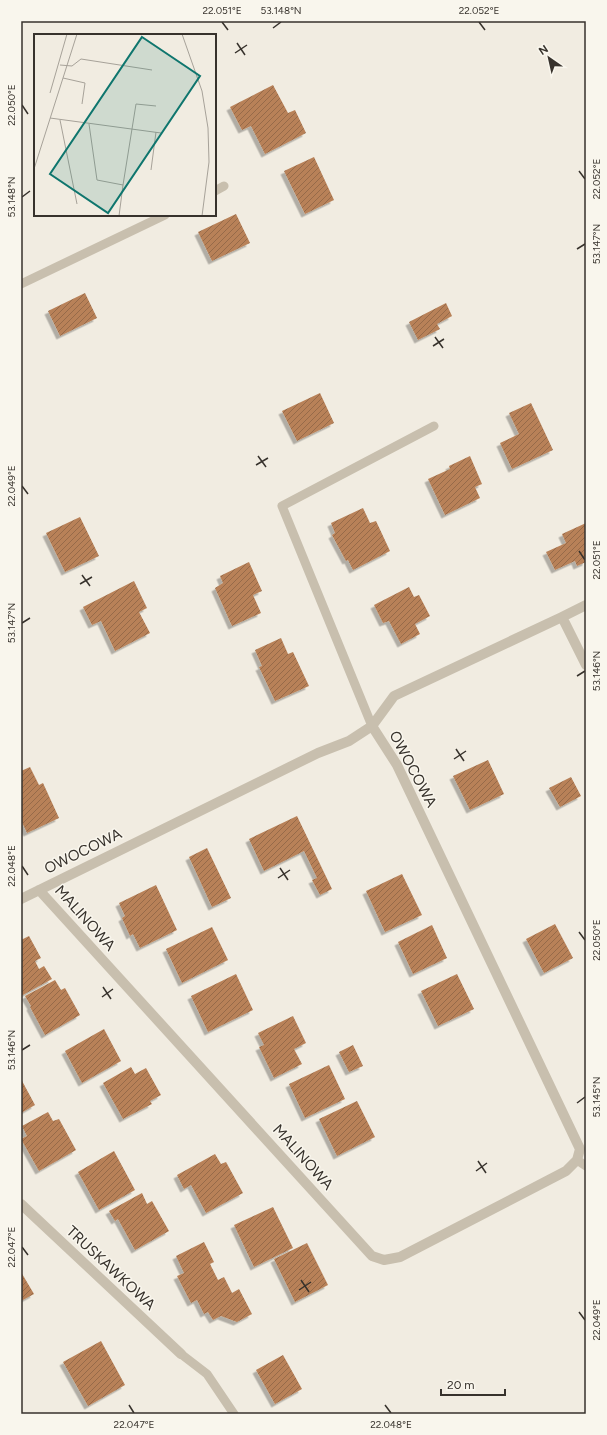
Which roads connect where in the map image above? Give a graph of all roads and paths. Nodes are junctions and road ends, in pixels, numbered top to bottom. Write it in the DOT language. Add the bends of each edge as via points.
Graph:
graph roads {
  1 [pos="224,186"];
  2 [pos="216,190"];
  3 [pos="163,216"];
  4 [pos="21,284"];
  5 [pos="434,426"];
  6 [pos="586,605"];
  7 [pos="562,618"];
  8 [pos="586,665"];
  9 [pos="372,726"];
  10 [pos="39,890"];
  11 [pos="21,899"];
  12 [pos="577,1160"];
  13 [pos="586,1166"];
  14 [pos="21,1204"];
  15 [pos="181,1354"];
  16 [pos="234,1414"];
  1 -- 2 [label="lane"];
  3 -- 4 [label="lane"];
  5 -- 9 [label="lane" via="282,506"];
  6 -- 7 [label="street"];
  7 -- 8 [label="street"];
  7 -- 9 [label="street" via="394,696"];
  9 -- 10 [label="street, OWOCOWA" via="349,741 318,753"];
  9 -- 12 [label="street, OWOCOWA" via="397,765 575,1136 580,1149"];
  10 -- 11 [label="street, OWOCOWA"];
  10 -- 12 [label="street, MALINOWA" via="372,1256 384,1260 400,1257 566,1171"];
  12 -- 13 [label="lane"];
  14 -- 15 [label="street, TRUSKAWKOWA"];
  15 -- 16 [label="lane" via="207,1374"];
}
